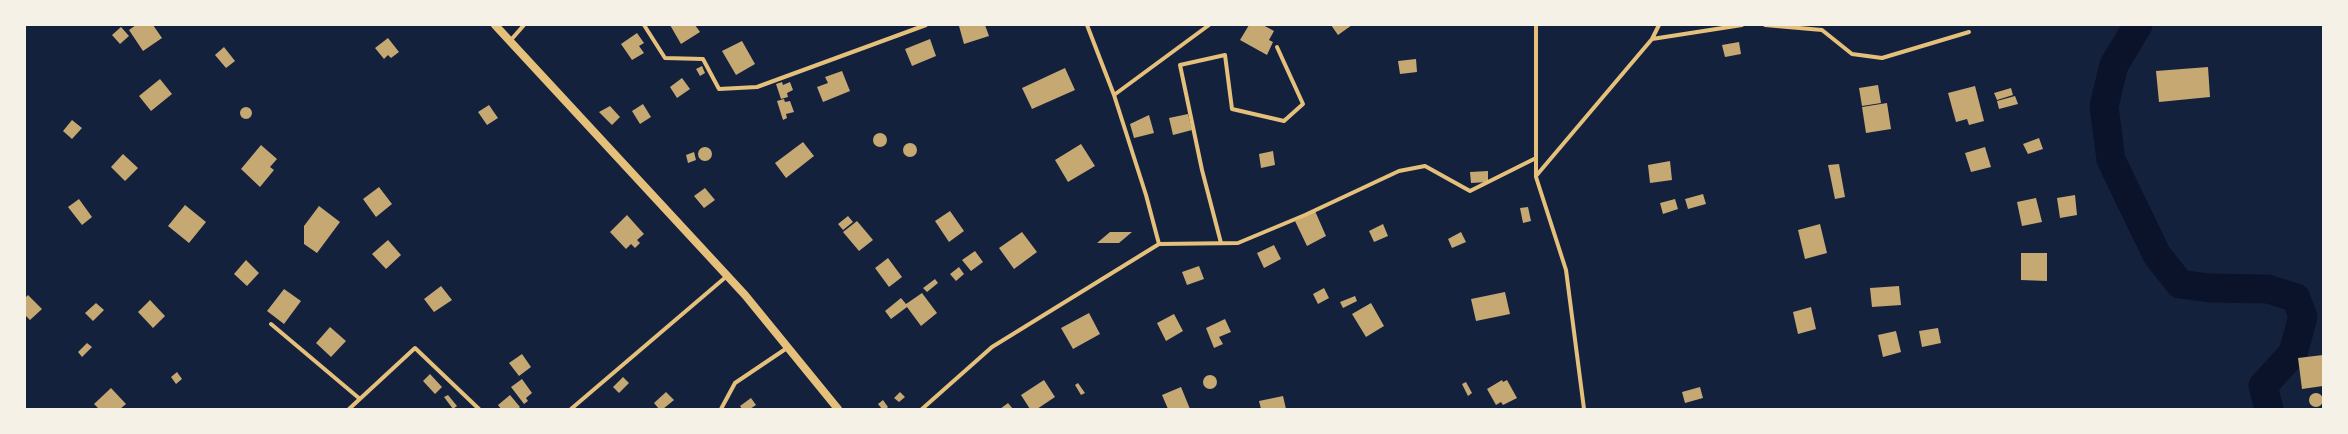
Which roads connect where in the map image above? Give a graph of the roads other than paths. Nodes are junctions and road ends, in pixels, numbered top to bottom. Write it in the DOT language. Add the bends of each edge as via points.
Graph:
graph roads {
  1 [pos="495,25"];
  2 [pos="524,25"];
  3 [pos="644,25"];
  4 [pos="926,25"];
  5 [pos="1087,25"];
  6 [pos="1209,25"];
  7 [pos="1536,25"];
  8 [pos="1659,25"];
  9 [pos="1742,25"];
  10 [pos="1765,25"];
  11 [pos="1969,32"];
  12 [pos="510,40"];
  13 [pos="1652,40"];
  14 [pos="1277,47"];
  15 [pos="1114,95"];
  16 [pos="1536,158"];
  17 [pos="1536,176"];
  18 [pos="1221,243"];
  19 [pos="1158,244"];
  20 [pos="728,276"];
  21 [pos="271,324"];
  22 [pos="788,347"];
  23 [pos="360,399"];
  24 [pos="349,409"];
  25 [pos="480,409"];
  26 [pos="571,409"];
  27 [pos="721,409"];
  28 [pos="838,409"];
  29 [pos="922,409"];
  30 [pos="1584,409"];
  1 -- 12 [label="main road"];
  2 -- 12 [label="street"];
  3 -- 4 [label="street" via="665,58 703,59 719,90 757,87"];
  5 -- 15 [label="street"];
  6 -- 15 [label="street"];
  7 -- 16 [label="street"];
  8 -- 13 [label="street"];
  9 -- 13 [label="street"];
  10 -- 11 [label="street" via="1822,30 1852,54 1882,58"];
  12 -- 20 [label="main road"];
  13 -- 17 [label="street"];
  14 -- 18 [label="street" via="1303,104 1284,121 1232,109 1225,55 1180,65 1202,170"];
  15 -- 19 [label="street" via="1146,195"];
  16 -- 17 [label="street"];
  16 -- 18 [label="street" via="1470,192 1425,166 1399,171 1305,215 1238,242"];
  17 -- 30 [label="street" via="1566,270"];
  18 -- 19 [label="street"];
  19 -- 29 [label="street" via="992,347"];
  20 -- 22 [label="main road"];
  20 -- 26 [label="street"];
  21 -- 23 [label="street"];
  22 -- 27 [label="street" via="735,383"];
  22 -- 28 [label="main road"];
  23 -- 24 [label="street"];
  23 -- 25 [label="street" via="414,348"];
}
